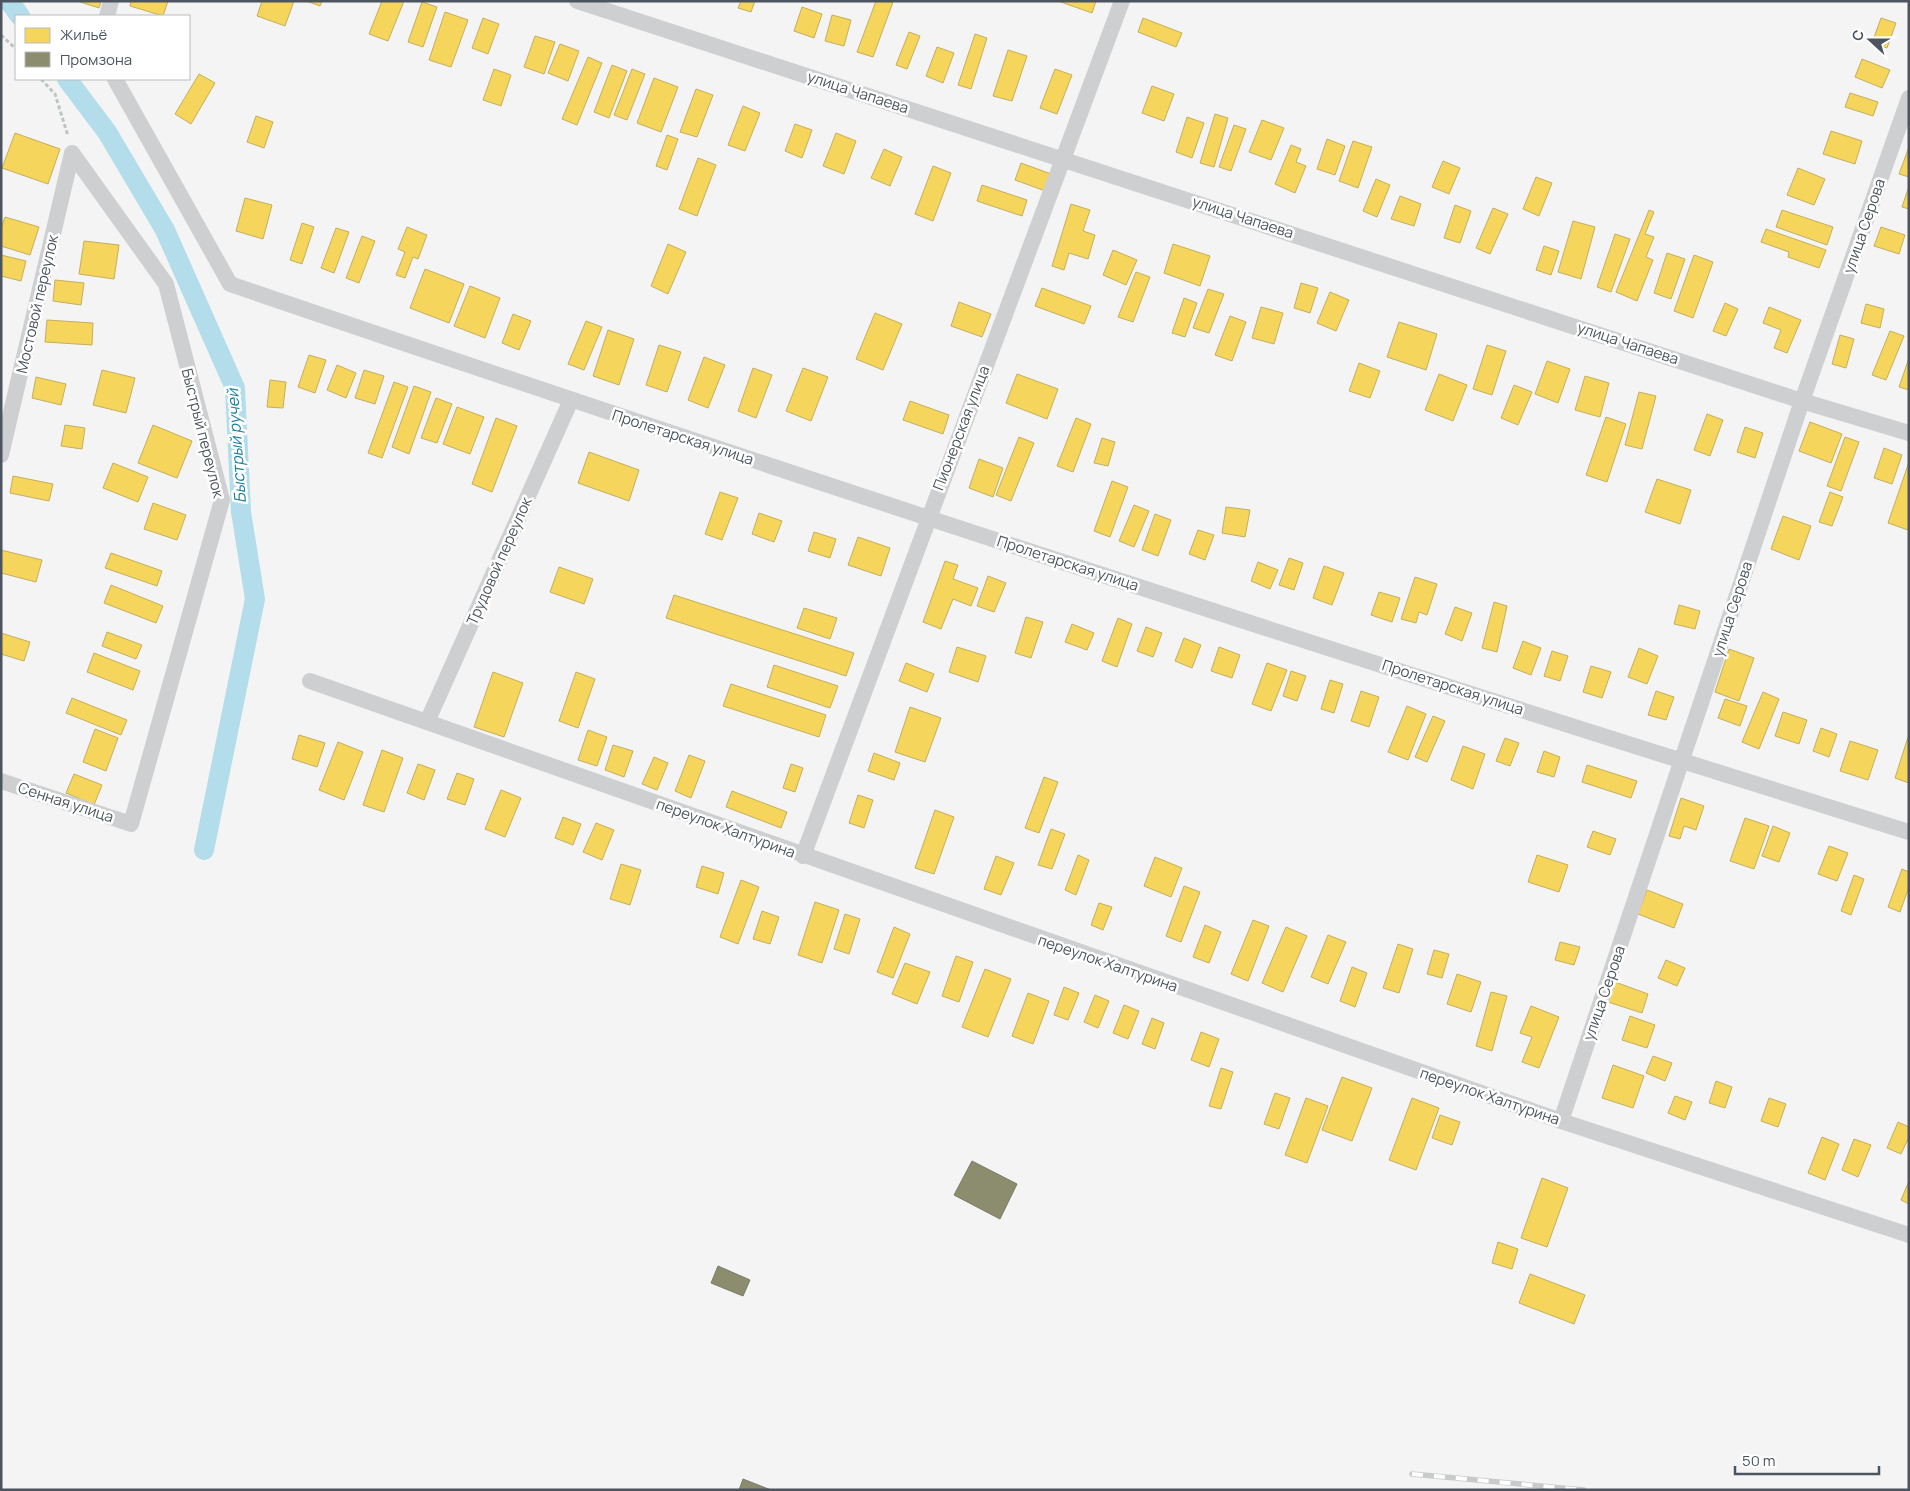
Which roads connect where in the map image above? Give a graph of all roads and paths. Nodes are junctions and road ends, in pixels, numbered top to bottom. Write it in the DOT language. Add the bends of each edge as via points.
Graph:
graph roads {
  1 [pos="111,1"];
  2 [pos="577,1"];
  3 [pos="1122,1"];
  4 [pos="107,15"];
  5 [pos="1,34"];
  6 [pos="15,48"];
  7 [pos="42,80"];
  8 [pos="116,80"];
  9 [pos="1909,98"];
  10 [pos="72,153"];
  11 [pos="1064,158"];
  12 [pos="571,400"];
  13 [pos="1802,401"];
  14 [pos="1909,433"];
  15 [pos="1,455"];
  16 [pos="927,518"];
  17 [pos="310,682"];
  18 [pos="427,722"];
  19 [pos="1681,761"];
  20 [pos="1,780"];
  21 [pos="131,824"];
  22 [pos="1909,832"];
  23 [pos="803,856"];
  24 [pos="1561,1121"];
  25 [pos="1909,1235"];
  1 -- 4 [label="street"];
  2 -- 11 [label="street, улица Чапаева"];
  3 -- 11 [label="street, Пионерская улица"];
  5 -- 6 [label="path"];
  7 -- 10 [label="path" via="55,94"];
  8 -- 12 [label="street, Пролетарская улица" via="230,284"];
  9 -- 13 [label="street, улица Серова"];
  10 -- 15 [label="street, Мостовой переулок"];
  10 -- 21 [label="street, Быстрый переулок" via="166,284 222,500"];
  11 -- 13 [label="street, улица Чапаева"];
  11 -- 16 [label="street, Пионерская улица"];
  12 -- 16 [label="street, Пролетарская улица"];
  12 -- 18 [label="street, Трудовой переулок"];
  13 -- 14 [label="street, улица Чапаева"];
  13 -- 19 [label="street, улица Серова"];
  16 -- 19 [label="street, Пролетарская улица"];
  16 -- 23 [label="street, Пионерская улица"];
  17 -- 18 [label="street, переулок Халтурина"];
  18 -- 23 [label="street, переулок Халтурина"];
  19 -- 22 [label="street, Пролетарская улица"];
  19 -- 24 [label="street, улица Серова"];
  20 -- 21 [label="street, Сенная улица"];
  23 -- 24 [label="street, переулок Халтурина"];
  24 -- 25 [label="street, переулок Халтурина"];
}
